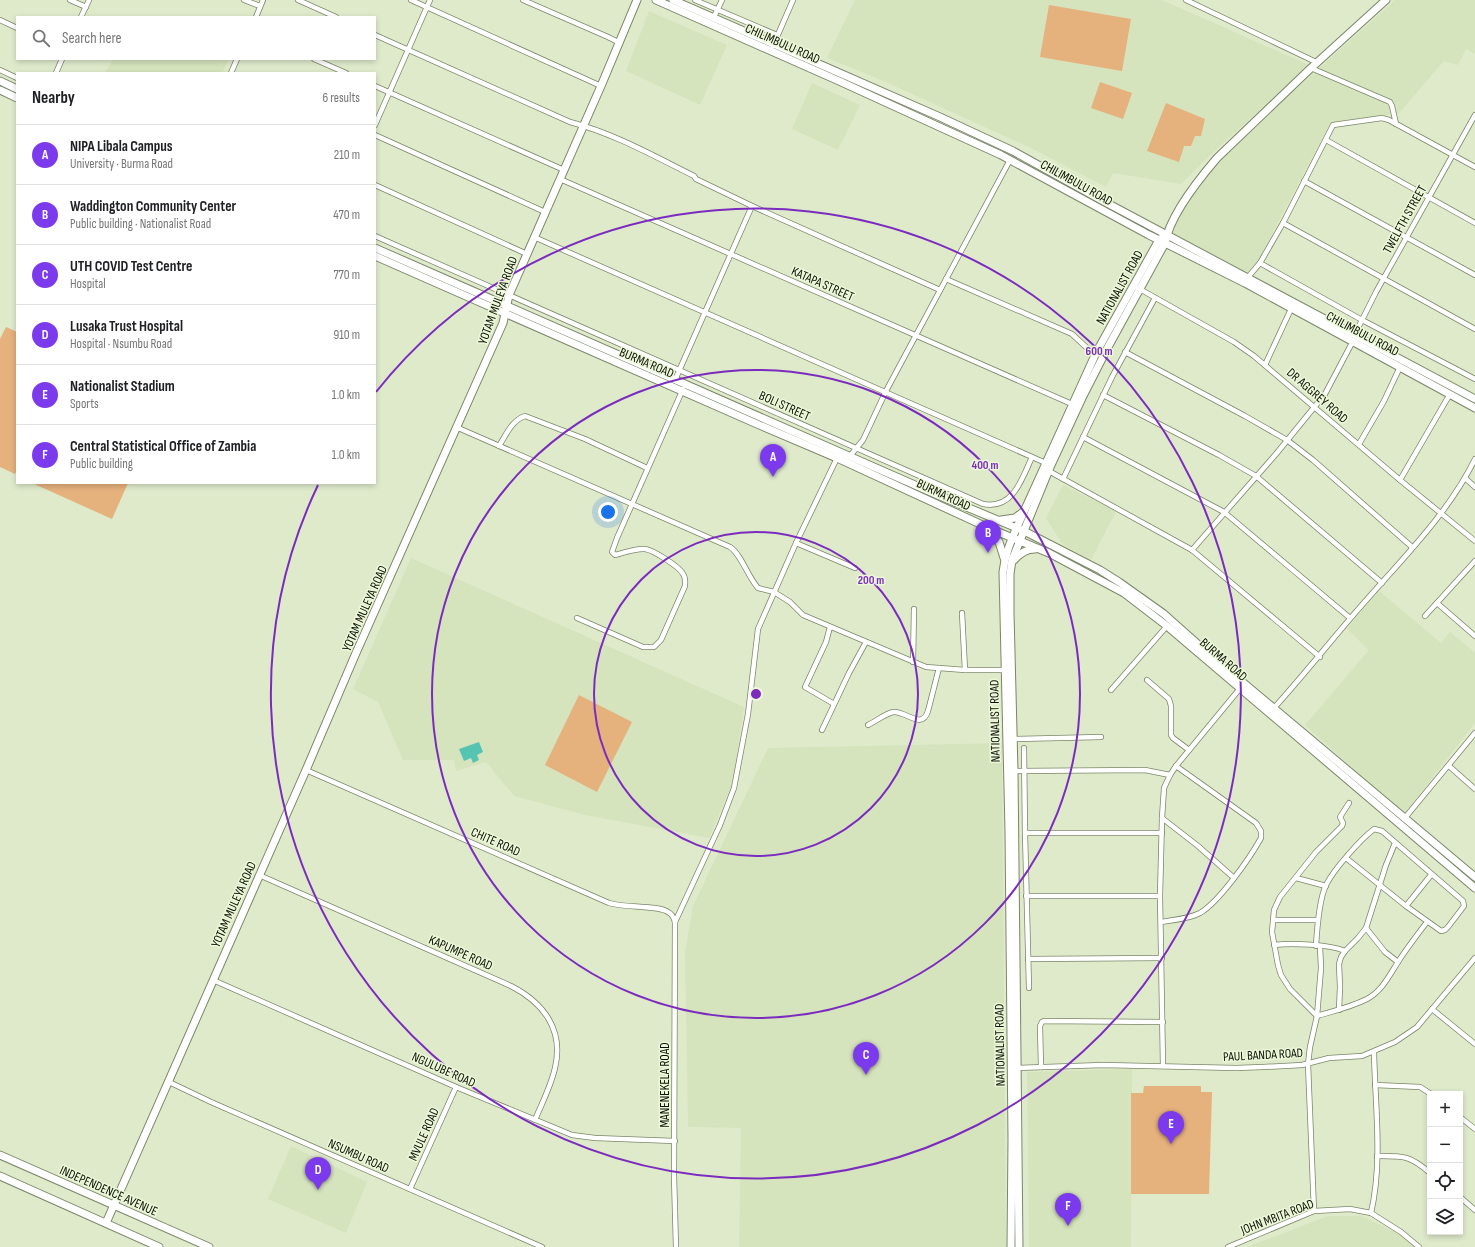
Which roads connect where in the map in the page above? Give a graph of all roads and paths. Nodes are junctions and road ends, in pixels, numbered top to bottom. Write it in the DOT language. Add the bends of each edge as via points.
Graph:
graph roads {
  1 [pos="70,0"];
  2 [pos="89,0"];
  3 [pos="244,0"];
  4 [pos="263,0"];
  5 [pos="298,0"];
  6 [pos="411,0"];
  7 [pos="430,0"];
  8 [pos="523,0"];
  9 [pos="637,0"];
  10 [pos="656,0"];
  11 [pos="673,0"];
  12 [pos="695,0"];
  13 [pos="722,0"];
  14 [pos="793,0"];
  15 [pos="1186,0"];
  16 [pos="1386,0"];
  17 [pos="260,6"];
  18 [pos="86,7"];
  19 [pos="426,7"];
  20 [pos="718,10"];
  21 [pos="82,16"];
  22 [pos="256,16"];
  23 [pos="334,16"];
  24 [pos="0,20"];
  25 [pos="712,21"];
  26 [pos="16,28"];
  27 [pos="376,35"];
  28 [pos="777,35"];
  29 [pos="620,43"];
  30 [pos="772,48"];
  31 [pos="408,50"];
  32 [pos="62,60"];
  33 [pos="238,60"];
  34 [pos="316,60"];
  35 [pos="1318,63"];
  36 [pos="1311,68"];
  37 [pos="0,70"];
  38 [pos="56,72"];
  39 [pos="232,72"];
  40 [pos="344,72"];
  41 [pos="16,78"];
  42 [pos="0,81"];
  43 [pos="376,86"];
  44 [pos="601,86"];
  45 [pos="16,89"];
  46 [pos="0,90"];
  47 [pos="390,93"];
  48 [pos="16,98"];
  49 [pos="1475,115"];
  50 [pos="376,123"];
  51 [pos="1396,124"];
  52 [pos="584,125"];
  53 [pos="376,135"];
  54 [pos="1326,140"];
  55 [pos="1452,155"];
  56 [pos="1010,160"];
  57 [pos="1475,167"];
  58 [pos="564,170"];
  59 [pos="560,179"];
  60 [pos="1304,181"];
  61 [pos="376,185"];
  62 [pos="1429,198"];
  63 [pos="752,206"];
  64 [pos="545,212"];
  65 [pos="1283,223"];
  66 [pos="1475,223"];
  67 [pos="1172,224"];
  68 [pos="1158,229"];
  69 [pos="1167,234"];
  70 [pos="376,236"];
  71 [pos="534,236"];
  72 [pos="1151,236"];
  73 [pos="1406,238"];
  74 [pos="1175,239"];
  75 [pos="1162,241"];
  76 [pos="1172,247"];
  77 [pos="376,248"];
  78 [pos="527,254"];
  79 [pos="731,254"];
  80 [pos="376,256"];
  81 [pos="1154,256"];
  82 [pos="1260,263"];
  83 [pos="1475,276"];
  84 [pos="1248,277"];
  85 [pos="1384,278"];
  86 [pos="946,279"];
  87 [pos="1137,287"];
  88 [pos="940,290"];
  89 [pos="509,295"];
  90 [pos="1155,298"];
  91 [pos="506,306"];
  92 [pos="1291,309"];
  93 [pos="705,312"];
  94 [pos="506,314"];
  95 [pos="1362,320"];
  96 [pos="1475,329"];
  97 [pos="916,336"];
  98 [pos="1354,338"];
  99 [pos="1124,352"];
  100 [pos="1096,353"];
  101 [pos="1103,356"];
  102 [pos="1265,365"];
  103 [pos="1400,367"];
  104 [pos="680,370"];
  105 [pos="1475,379"];
  106 [pos="675,380"];
  107 [pos="684,387"];
  108 [pos="886,391"];
  109 [pos="1450,394"];
  110 [pos="1103,395"];
  111 [pos="1475,399"];
  112 [pos="1075,405"];
  113 [pos="1314,407"];
  114 [pos="1475,408"];
  115 [pos="456,427"];
  116 [pos="1083,437"];
  117 [pos="1287,440"];
  118 [pos="1359,444"];
  119 [pos="499,446"];
  120 [pos="857,449"];
  121 [pos="838,455"];
  122 [pos="850,456"];
  123 [pos="1032,457"];
  124 [pos="1475,459"];
  125 [pos="1047,467"];
  126 [pos="647,468"];
  127 [pos="1256,476"];
  128 [pos="1465,478"];
  129 [pos="1064,479"];
  130 [pos="1400,480"];
  131 [pos="1475,486"];
  132 [pos="632,504"];
  133 [pos="1224,512"];
  134 [pos="1027,513"];
  135 [pos="1441,513"];
  136 [pos="997,519"];
  137 [pos="983,525"];
  138 [pos="1017,527"];
  139 [pos="1024,531"];
  140 [pos="1037,537"];
  141 [pos="1012,538"];
  142 [pos="1020,541"];
  143 [pos="1475,541"];
  144 [pos="796,543"];
  145 [pos="1412,548"];
  146 [pos="1039,549"];
  147 [pos="1192,550"];
  148 [pos="1475,560"];
  149 [pos="1008,564"];
  150 [pos="855,568"];
  151 [pos="1382,583"];
  152 [pos="774,592"];
  153 [pos="1437,603"];
  154 [pos="914,609"];
  155 [pos="962,613"];
  156 [pos="1425,616"];
  157 [pos="577,618"];
  158 [pos="1350,618"];
  159 [pos="1167,626"];
  160 [pos="830,627"];
  161 [pos="1475,636"];
  162 [pos="866,642"];
  163 [pos="1320,657"];
  164 [pos="913,662"];
  165 [pos="939,668"];
  166 [pos="965,670"];
  167 [pos="1008,670"];
  168 [pos="1146,680"];
  169 [pos="1242,686"];
  170 [pos="1111,690"];
  171 [pos="834,704"];
  172 [pos="1272,711"];
  173 [pos="868,725"];
  174 [pos="822,730"];
  175 [pos="1475,733"];
  176 [pos="1101,737"];
  177 [pos="1013,739"];
  178 [pos="1024,748"];
  179 [pos="1189,750"];
  180 [pos="1176,766"];
  181 [pos="1449,766"];
  182 [pos="306,770"];
  183 [pos="1025,771"];
  184 [pos="1014,772"];
  185 [pos="1170,775"];
  186 [pos="1475,789"];
  187 [pos="1349,804"];
  188 [pos="1162,818"];
  189 [pos="1405,819"];
  190 [pos="1400,825"];
  191 [pos="1024,833"];
  192 [pos="1162,833"];
  193 [pos="1395,843"];
  194 [pos="1346,858"];
  195 [pos="259,875"];
  196 [pos="1431,875"];
  197 [pos="1475,877"];
  198 [pos="1234,878"];
  199 [pos="1296,878"];
  200 [pos="1380,885"];
  201 [pos="1326,886"];
  202 [pos="1475,888"];
  203 [pos="1026,896"];
  204 [pos="1160,896"];
  205 [pos="1406,906"];
  206 [pos="1273,920"];
  207 [pos="1318,920"];
  208 [pos="675,922"];
  209 [pos="1161,922"];
  210 [pos="1427,922"];
  211 [pos="1366,928"];
  212 [pos="1274,945"];
  213 [pos="1318,946"];
  214 [pos="1345,951"];
  215 [pos="1162,958"];
  216 [pos="1475,958"];
  217 [pos="1028,959"];
  218 [pos="1398,962"];
  219 [pos="213,980"];
  220 [pos="1030,988"];
  221 [pos="1432,1009"];
  222 [pos="1339,1010"];
  223 [pos="1317,1016"];
  224 [pos="1163,1022"];
  225 [pos="1475,1044"];
  226 [pos="1374,1052"];
  227 [pos="1308,1064"];
  228 [pos="1163,1066"];
  229 [pos="1041,1067"];
  230 [pos="1014,1068"];
  231 [pos="169,1082"];
  232 [pos="1375,1085"];
  233 [pos="456,1087"];
  234 [pos="1427,1091"];
  235 [pos="1463,1119"];
  236 [pos="535,1120"];
  237 [pos="1475,1129"];
  238 [pos="675,1141"];
  239 [pos="0,1155"];
  240 [pos="1377,1156"];
  241 [pos="1427,1170"];
  242 [pos="0,1176"];
  243 [pos="410,1189"];
  244 [pos="1462,1199"];
  245 [pos="114,1206"];
  246 [pos="1475,1210"];
  247 [pos="1314,1211"];
  248 [pos="1370,1213"];
  249 [pos="106,1223"];
  250 [pos="159,1247"];
  251 [pos="209,1247"];
  252 [pos="542,1247"];
  253 [pos="676,1247"];
  254 [pos="1011,1247"];
  255 [pos="1019,1247"];
  256 [pos="1228,1247"];
  257 [pos="1419,1247"];
  1 -- 18 [label="street"];
  2 -- 18 [label="street"];
  3 -- 17 [label="street"];
  4 -- 17 [label="street"];
  5 -- 23 [label="street"];
  6 -- 19 [label="street"];
  7 -- 19 [label="street"];
  8 -- 29 [label="street"];
  9 -- 29 [label="main road, YOTAM MULEYA ROAD"];
  10 -- 25 [label="main road, CHILIMBULU ROAD"];
  11 -- 25 [label="main road, CHILIMBULU ROAD"];
  12 -- 20 [label="street"];
  13 -- 20 [label="street"];
  14 -- 28 [label="street"];
  15 -- 35 [label="street"];
  16 -- 35 [label="main road, NATIONALIST ROAD"];
  17 -- 22 [label="street"];
  18 -- 21 [label="street"];
  19 -- 31 [label="street"];
  19 -- 44 [label="street"];
  20 -- 25 [label="street"];
  20 -- 28 [label="street"];
  24 -- 26 [label="street"];
  25 -- 30 [label="main road, CHILIMBULU ROAD"];
  27 -- 31 [label="street"];
  28 -- 30 [label="street"];
  29 -- 44 [label="main road, YOTAM MULEYA ROAD"];
  30 -- 56 [label="main road, CHILIMBULU ROAD"];
  30 -- 68 [label="main road, CHILIMBULU ROAD" via="940,117 1013,151"];
  31 -- 47 [label="street"];
  31 -- 52 [label="street" via="570,122"];
  32 -- 38 [label="street"];
  33 -- 39 [label="street"];
  34 -- 40 [label="street"];
  35 -- 36 [label="main road, NATIONALIST ROAD"];
  36 -- 51 [label="street" via="1390,102"];
  36 -- 67 [label="main road, NATIONALIST ROAD" via="1217,158 1186,199"];
  37 -- 41 [label="street"];
  42 -- 45 [label="main road"];
  43 -- 47 [label="street"];
  44 -- 52 [label="main road, YOTAM MULEYA ROAD"];
  46 -- 48 [label="main road"];
  47 -- 50 [label="street"];
  47 -- 58 [label="street"];
  49 -- 55 [label="street, TWELFTH STREET"];
  51 -- 54 [label="street" via="1382,118 1333,125"];
  51 -- 55 [label="street"];
  52 -- 58 [label="main road, YOTAM MULEYA ROAD"];
  52 -- 63 [label="street" via="659,158"];
  53 -- 64 [label="street"];
  54 -- 60 [label="street"];
  54 -- 62 [label="street"];
  55 -- 57 [label="street"];
  55 -- 62 [label="street, TWELFTH STREET"];
  56 -- 72 [label="main road, CHILIMBULU ROAD"];
  56 -- 86 [label="street"];
  58 -- 59 [label="main road, YOTAM MULEYA ROAD"];
  59 -- 64 [label="main road, YOTAM MULEYA ROAD"];
  59 -- 79 [label="street, KATAPA STREET"];
  60 -- 65 [label="street"];
  60 -- 73 [label="street"];
  61 -- 78 [label="street"];
  62 -- 66 [label="street"];
  62 -- 73 [label="street, TWELFTH STREET"];
  63 -- 79 [label="street"];
  63 -- 88 [label="street"];
  64 -- 71 [label="main road, YOTAM MULEYA ROAD"];
  65 -- 82 [label="street"];
  65 -- 85 [label="street"];
  67 -- 68 [label="main road"];
  67 -- 69 [label="main road, NATIONALIST ROAD"];
  67 -- 74 [label="main road"];
  68 -- 69 [label="main road, CHILIMBULU ROAD"];
  69 -- 74 [label="main road, CHILIMBULU ROAD"];
  69 -- 75 [label="main road, NATIONALIST ROAD"];
  70 -- 89 [label="street, BOLI STREET"];
  71 -- 78 [label="main road, YOTAM MULEYA ROAD"];
  71 -- 93 [label="street"];
  72 -- 75 [label="main road, CHILIMBULU ROAD"];
  72 -- 81 [label="main road"];
  73 -- 83 [label="street"];
  73 -- 85 [label="street, TWELFTH STREET"];
  74 -- 84 [label="main road, CHILIMBULU ROAD"];
  75 -- 76 [label="main road, CHILIMBULU ROAD"];
  75 -- 81 [label="main road, NATIONALIST ROAD"];
  76 -- 81 [label="main road"];
  76 -- 92 [label="main road, CHILIMBULU ROAD"];
  77 -- 91 [label="main road, BURMA ROAD"];
  78 -- 89 [label="main road, YOTAM MULEYA ROAD"];
  79 -- 93 [label="street"];
  79 -- 97 [label="street, KATAPA STREET"];
  80 -- 94 [label="main road, BURMA ROAD"];
  81 -- 87 [label="main road, NATIONALIST ROAD"];
  82 -- 84 [label="street"];
  82 -- 95 [label="street"];
  84 -- 98 [label="main road, CHILIMBULU ROAD"];
  85 -- 95 [label="street, TWELFTH STREET"];
  85 -- 96 [label="street"];
  86 -- 88 [label="street"];
  86 -- 100 [label="street" via="1072,334"];
  87 -- 90 [label="street, DR AGGREY ROAD"];
  87 -- 100 [label="main road, NATIONALIST ROAD"];
  87 -- 101 [label="main road, NATIONALIST ROAD"];
  88 -- 97 [label="street"];
  89 -- 91 [label="main road, YOTAM MULEYA ROAD"];
  89 -- 104 [label="street, BOLI STREET"];
  90 -- 99 [label="street"];
  90 -- 102 [label="street, DR AGGREY ROAD" via="1234,342"];
  91 -- 94 [label="main road, YOTAM MULEYA ROAD"];
  91 -- 106 [label="main road, BURMA ROAD"];
  92 -- 98 [label="main road, CHILIMBULU ROAD"];
  92 -- 102 [label="street"];
  93 -- 104 [label="street"];
  93 -- 108 [label="street"];
  94 -- 107 [label="main road, BURMA ROAD"];
  94 -- 115 [label="main road, YOTAM MULEYA ROAD"];
  95 -- 98 [label="street, TWELFTH STREET"];
  95 -- 105 [label="street"];
  97 -- 108 [label="street"];
  97 -- 112 [label="street, KATAPA STREET"];
  98 -- 103 [label="main road, CHILIMBULU ROAD"];
  98 -- 111 [label="main road, CHILIMBULU ROAD"];
  98 -- 113 [label="street, TWELFTH STREET" via="1325,394"];
  99 -- 110 [label="street"];
  99 -- 117 [label="street"];
  100 -- 101 [label="street"];
  100 -- 112 [label="main road, NATIONALIST ROAD"];
  101 -- 112 [label="main road, NATIONALIST ROAD"];
  102 -- 113 [label="street, DR AGGREY ROAD"];
  103 -- 109 [label="main road, CHILIMBULU ROAD"];
  103 -- 118 [label="street"];
  104 -- 106 [label="street"];
  104 -- 120 [label="street, BOLI STREET"];
  106 -- 107 [label="main road, BURMA ROAD"];
  107 -- 121 [label="main road, BURMA ROAD"];
  107 -- 126 [label="street"];
  108 -- 120 [label="street"];
  108 -- 123 [label="street"];
  109 -- 114 [label="main road, CHILIMBULU ROAD"];
  109 -- 130 [label="street"];
  110 -- 116 [label="street"];
  110 -- 127 [label="street"];
  112 -- 125 [label="main road, NATIONALIST ROAD"];
  113 -- 117 [label="street, TWELFTH STREET"];
  113 -- 118 [label="street, DR AGGREY ROAD"];
  115 -- 119 [label="street"];
  115 -- 182 [label="main road, YOTAM MULEYA ROAD"];
  116 -- 129 [label="street"];
  116 -- 133 [label="street"];
  117 -- 127 [label="street, TWELFTH STREET"];
  117 -- 145 [label="street"];
  118 -- 130 [label="street, DR AGGREY ROAD"];
  119 -- 126 [label="street" via="515,421 525,416 585,439"];
  119 -- 132 [label="street"];
  120 -- 122 [label="street"];
  120 -- 123 [label="street, BOLI STREET" via="988,505 998,504 1013,494"];
  121 -- 122 [label="main road, BURMA ROAD"];
  121 -- 137 [label="main road, BURMA ROAD"];
  121 -- 144 [label="street"];
  122 -- 136 [label="main road, BURMA ROAD"];
  123 -- 125 [label="street"];
  124 -- 128 [label="street"];
  125 -- 129 [label="street"];
  125 -- 134 [label="main road, NATIONALIST ROAD"];
  126 -- 132 [label="street"];
  127 -- 133 [label="street, TWELFTH STREET"];
  127 -- 151 [label="street"];
  128 -- 131 [label="street"];
  128 -- 135 [label="street"];
  129 -- 147 [label="street"];
  130 -- 135 [label="street, DR AGGREY ROAD"];
  132 -- 152 [label="street" via="734,549 758,588"];
  132 -- 157 [label="street" via="614,544 613,554 638,549 650,550 681,571 686,579 660,640 654,647 643,647"];
  133 -- 147 [label="street, TWELFTH STREET"];
  133 -- 158 [label="street"];
  134 -- 136 [label="main road" via="1015,518"];
  134 -- 138 [label="main road, NATIONALIST ROAD"];
  134 -- 139 [label="main road, NATIONALIST ROAD"];
  134 -- 140 [label="main road" via="1030,528"];
  135 -- 143 [label="street, DR AGGREY ROAD"];
  135 -- 145 [label="street"];
  136 -- 138 [label="main road, BURMA ROAD"];
  137 -- 141 [label="main road, BURMA ROAD"];
  137 -- 149 [label="main road" via="999,542"];
  138 -- 139 [label="main road, BURMA ROAD"];
  138 -- 141 [label="main road, NATIONALIST ROAD"];
  139 -- 140 [label="main road, BURMA ROAD"];
  139 -- 142 [label="main road, NATIONALIST ROAD"];
  140 -- 169 [label="main road, BURMA ROAD" via="1100,570 1164,614"];
  141 -- 142 [label="main road, BURMA ROAD"];
  141 -- 149 [label="main road, NATIONALIST ROAD" via="1007,550"];
  142 -- 146 [label="main road, BURMA ROAD"];
  142 -- 149 [label="main road, NATIONALIST ROAD"];
  144 -- 150 [label="street"];
  144 -- 152 [label="street"];
  145 -- 151 [label="street"];
  146 -- 149 [label="main road" via="1023,551"];
  146 -- 159 [label="main road, BURMA ROAD" via="1124,593"];
  147 -- 163 [label="street"];
  148 -- 153 [label="street"];
  149 -- 167 [label="main road, NATIONALIST ROAD"];
  151 -- 158 [label="street"];
  152 -- 160 [label="street" via="790,602 800,614"];
  152 -- 208 [label="street" via="758,629 748,714 734,788 720,825"];
  153 -- 156 [label="street"];
  153 -- 161 [label="street"];
  154 -- 164 [label="street"];
  155 -- 166 [label="street"];
  158 -- 163 [label="street"];
  159 -- 169 [label="main road, BURMA ROAD"];
  159 -- 170 [label="street"];
  160 -- 162 [label="street"];
  160 -- 171 [label="street" via="826,642 805,687"];
  162 -- 164 [label="street"];
  162 -- 171 [label="street"];
  163 -- 172 [label="street"];
  164 -- 165 [label="street"];
  165 -- 166 [label="street"];
  165 -- 173 [label="street" via="925,718 917,720 893,712"];
  166 -- 167 [label="street"];
  167 -- 177 [label="main road, NATIONALIST ROAD"];
  167 -- 230 [label="main road, NATIONALIST ROAD" via="1008,831"];
  168 -- 179 [label="street" via="1169,699 1171,735"];
  169 -- 172 [label="main road, BURMA ROAD"];
  169 -- 179 [label="street"];
  171 -- 174 [label="street"];
  172 -- 189 [label="main road, BURMA ROAD"];
  172 -- 190 [label="main road, BURMA ROAD"];
  175 -- 181 [label="street"];
  176 -- 177 [label="street"];
  177 -- 184 [label="main road, NATIONALIST ROAD"];
  178 -- 183 [label="street"];
  179 -- 180 [label="street"];
  180 -- 185 [label="street"];
  180 -- 198 [label="street" via="1256,823 1261,831 1257,846"];
  181 -- 186 [label="street"];
  181 -- 189 [label="street"];
  182 -- 195 [label="main road, YOTAM MULEYA ROAD"];
  182 -- 208 [label="street, CHITE ROAD" via="608,903 624,907 665,910 674,917"];
  183 -- 184 [label="street"];
  183 -- 185 [label="street" via="1145,770"];
  183 -- 191 [label="street"];
  184 -- 230 [label="main road, NATIONALIST ROAD"];
  185 -- 188 [label="street" via="1164,788"];
  187 -- 199 [label="street" via="1340,817 1342,826 1316,852"];
  188 -- 192 [label="street"];
  188 -- 198 [label="street"];
  189 -- 190 [label="street"];
  189 -- 197 [label="main road, BURMA ROAD"];
  190 -- 202 [label="main road, BURMA ROAD"];
  191 -- 192 [label="street"];
  191 -- 203 [label="street"];
  192 -- 204 [label="street"];
  193 -- 194 [label="street" via="1382,831 1374,829"];
  193 -- 196 [label="street"];
  193 -- 200 [label="street"];
  194 -- 200 [label="street"];
  194 -- 201 [label="street"];
  195 -- 219 [label="main road, YOTAM MULEYA ROAD"];
  195 -- 236 [label="street, KAPUMPE ROAD" via="512,986 533,1000 546,1014 552,1026 557,1049 555,1070"];
  196 -- 205 [label="street"];
  196 -- 210 [label="street" via="1463,901 1464,905 1445,930 1441,931"];
  198 -- 209 [label="street" via="1216,900 1200,914"];
  199 -- 201 [label="street"];
  199 -- 206 [label="street" via="1275,905"];
  200 -- 205 [label="street"];
  200 -- 211 [label="street"];
  201 -- 207 [label="street"];
  203 -- 204 [label="street"];
  203 -- 217 [label="street"];
  204 -- 209 [label="street"];
  205 -- 210 [label="street"];
  206 -- 207 [label="street"];
  206 -- 212 [label="street"];
  207 -- 213 [label="street"];
  208 -- 238 [label="street, MANENEKELA ROAD"];
  209 -- 215 [label="street"];
  210 -- 218 [label="street"];
  211 -- 214 [label="street"];
  211 -- 218 [label="street" via="1385,952"];
  212 -- 213 [label="street"];
  212 -- 223 [label="street" via="1284,980"];
  213 -- 214 [label="street" via="1330,946"];
  213 -- 223 [label="street" via="1321,968"];
  214 -- 222 [label="street" via="1339,964"];
  215 -- 217 [label="street"];
  215 -- 224 [label="street"];
  216 -- 221 [label="street, PAUL BANDA ROAD"];
  217 -- 220 [label="street"];
  218 -- 222 [label="street" via="1391,976 1376,993 1368,999"];
  219 -- 231 [label="main road, YOTAM MULEYA ROAD"];
  219 -- 233 [label="street, NGULUBE ROAD"];
  221 -- 225 [label="street"];
  221 -- 226 [label="street, PAUL BANDA ROAD" via="1417,1027"];
  222 -- 223 [label="street"];
  223 -- 227 [label="street"];
  224 -- 228 [label="street"];
  224 -- 229 [label="street" via="1044,1021 1040,1026"];
  226 -- 227 [label="street, PAUL BANDA ROAD" via="1356,1057 1321,1059"];
  226 -- 232 [label="street"];
  227 -- 228 [label="street, PAUL BANDA ROAD" via="1236,1068"];
  227 -- 247 [label="street"];
  228 -- 229 [label="street, PAUL BANDA ROAD"];
  229 -- 230 [label="street, PAUL BANDA ROAD"];
  230 -- 254 [label="main road, NATIONALIST ROAD"];
  230 -- 255 [label="main road, NATIONALIST ROAD"];
  231 -- 243 [label="street, NSUMBU ROAD"];
  231 -- 245 [label="main road, YOTAM MULEYA ROAD"];
  232 -- 234 [label="street" via="1420,1087"];
  232 -- 240 [label="street"];
  233 -- 236 [label="street, NGULUBE ROAD"];
  233 -- 243 [label="street, MVULE ROAD"];
  235 -- 237 [label="street"];
  236 -- 238 [label="street, NGULUBE ROAD" via="572,1136 584,1138"];
  238 -- 253 [label="street, MANENEKELA ROAD"];
  239 -- 245 [label="main road, INDEPENDENCE AVENUE"];
  240 -- 241 [label="street" via="1410,1158"];
  240 -- 248 [label="street" via="1376,1188"];
  242 -- 249 [label="main road"];
  243 -- 252 [label="street, NSUMBU ROAD"];
  244 -- 246 [label="street"];
  245 -- 249 [label="main road, YOTAM MULEYA ROAD"];
  245 -- 251 [label="main road, INDEPENDENCE AVENUE"];
  247 -- 248 [label="street, JOHN MBITA ROAD" via="1350,1209"];
  247 -- 256 [label="street, JOHN MBITA ROAD"];
  248 -- 257 [label="street, JOHN MBITA ROAD" via="1401,1232"];
  249 -- 250 [label="main road"];
}
